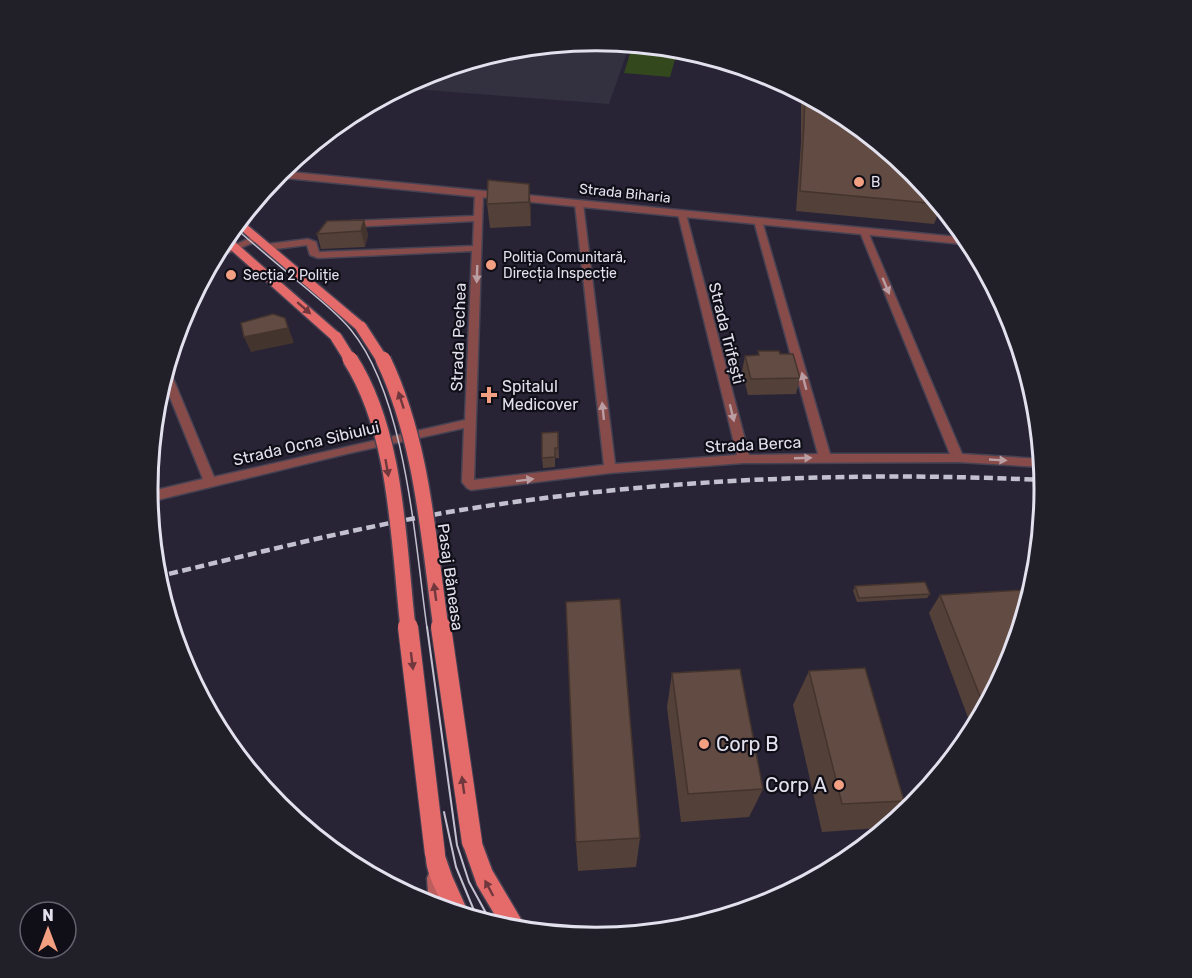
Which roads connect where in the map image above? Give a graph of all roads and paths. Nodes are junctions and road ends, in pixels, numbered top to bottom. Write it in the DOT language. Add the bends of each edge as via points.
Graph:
graph roads {
  1 [pos="290,175"];
  2 [pos="480,194"];
  3 [pos="579,204"];
  4 [pos="682,214"];
  5 [pos="478,218"];
  6 [pos="758,222"];
  7 [pos="344,224"];
  8 [pos="245,228"];
  9 [pos="864,232"];
  10 [pos="256,238"];
  11 [pos="956,241"];
  12 [pos="233,245"];
  13 [pos="235,247"];
  14 [pos="268,247"];
  15 [pos="478,248"];
  16 [pos="230,249"];
  17 [pos="170,386"];
  18 [pos="172,390"];
  19 [pos="471,423"];
  20 [pos="825,457"];
  21 [pos="958,458"];
  22 [pos="744,459"];
  23 [pos="1033,462"];
  24 [pos="610,469"];
  25 [pos="210,482"];
  26 [pos="468,482"];
  27 [pos="158,495"];
  28 [pos="435,854"];
  29 [pos="439,898"];
  30 [pos="453,903"];
  31 [pos="509,919"];
  1 -- 2 [label="street, Strada Biharia"];
  2 -- 3 [label="street, Strada Biharia"];
  2 -- 5 [label="street, Strada Pechea"];
  3 -- 4 [label="street, Strada Biharia"];
  24 -- 3 [label="street, one-way"];
  4 -- 6 [label="street, Strada Biharia"];
  4 -- 22 [label="street, Strada Trifești, one-way"];
  5 -- 7 [label="street"];
  5 -- 15 [label="street, Strada Pechea"];
  6 -- 9 [label="street, Strada Biharia"];
  20 -- 6 [label="street, one-way"];
  8 -- 10 [label="main road, Pasaj Băneasa"];
  9 -- 11 [label="street, Strada Biharia"];
  9 -- 21 [label="street, one-way"];
  10 -- 13 [label="street"];
  10 -- 14 [label="main road, Pasaj Băneasa"];
  12 -- 13 [label="main road"];
  13 -- 16 [label="street"];
  13 -- 28 [label="main road, one-way, bridge" via="336,337 367,390 384,450 398,540"];
  14 -- 15 [label="street" via="308,243 313,244 313,253 318,255"];
  31 -- 14 [label="main road, Pasaj Băneasa, one-way, bridge" via="491,892 472,842 420,491 408,426 389,369 361,327"];
  15 -- 19 [label="street, Strada Pechea, one-way"];
  17 -- 18 [label="street"];
  18 -- 25 [label="street"];
  19 -- 25 [label="street, Strada Ocna Sibiului"];
  19 -- 26 [label="street, Strada Pechea"];
  20 -- 21 [label="street, Strada Berca"];
  22 -- 20 [label="street, Strada Berca, one-way"];
  21 -- 23 [label="street, Strada Berca, one-way"];
  22 -- 24 [label="street, Strada Berca"];
  26 -- 24 [label="street, Strada Berca, one-way" via="478,486"];
  25 -- 27 [label="street, Strada Ocna Sibiului"];
  28 -- 29 [label="main road"];
  28 -- 30 [label="main road"];
}
